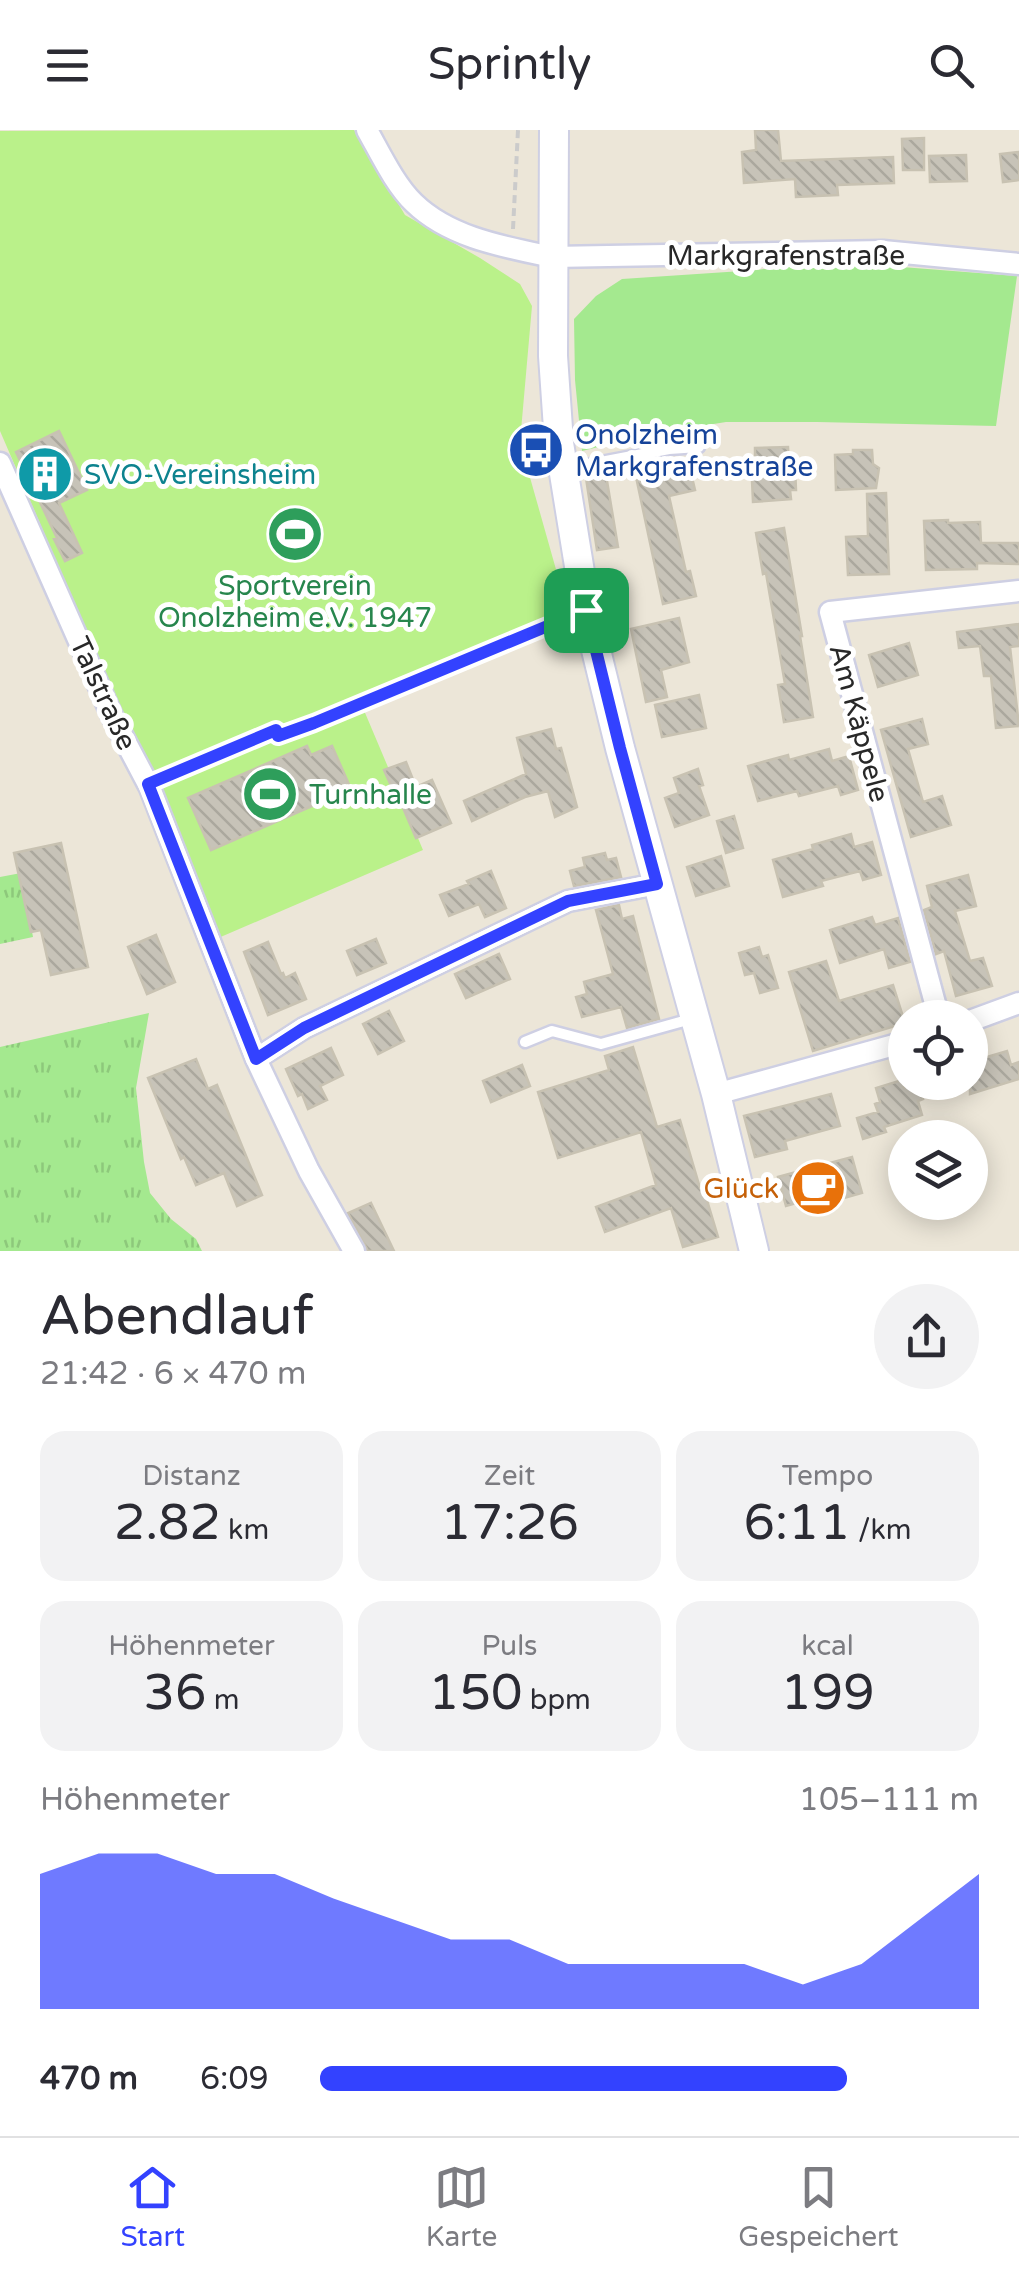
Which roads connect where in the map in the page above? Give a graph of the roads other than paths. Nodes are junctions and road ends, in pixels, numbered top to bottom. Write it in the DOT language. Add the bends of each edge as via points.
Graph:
graph roads {
  1 [pos="367,130"];
  2 [pos="554,130"];
  3 [pos="552,257"];
  4 [pos="1019,264"];
  5 [pos="699,447"];
  6 [pos="0,463"];
  7 [pos="563,469"];
  8 [pos="1019,591"];
  9 [pos="657,884"];
  10 [pos="934,1000"];
  11 [pos="1019,1003"];
  12 [pos="988,1015"];
  13 [pos="694,1018"];
  14 [pos="525,1042"];
  15 [pos="888,1047"];
  16 [pos="256,1059"];
  17 [pos="716,1094"];
  18 [pos="354,1251"];
  19 [pos="754,1251"];
  1 -- 3 [label="street, Markgrafenstraße" via="414,203 454,231"];
  2 -- 3 [label="main road"];
  3 -- 4 [label="street, Markgrafenstraße" via="884,251"];
  3 -- 7 [label="main road"];
  5 -- 7 [label="lane"];
  6 -- 16 [label="street, Talstraße" via="148,784"];
  7 -- 9 [label="main road" via="586,610"];
  8 -- 10 [label="street, Am Käppele" via="830,612"];
  9 -- 13 [label="main road"];
  9 -- 16 [label="street" via="568,901 304,1028"];
  11 -- 12 [label="street"];
  13 -- 14 [label="lane" via="601,1044 552,1031"];
  13 -- 17 [label="main road"];
  15 -- 17 [label="street"];
  16 -- 18 [label="street, Talstraße"];
  17 -- 19 [label="main road"];
}
